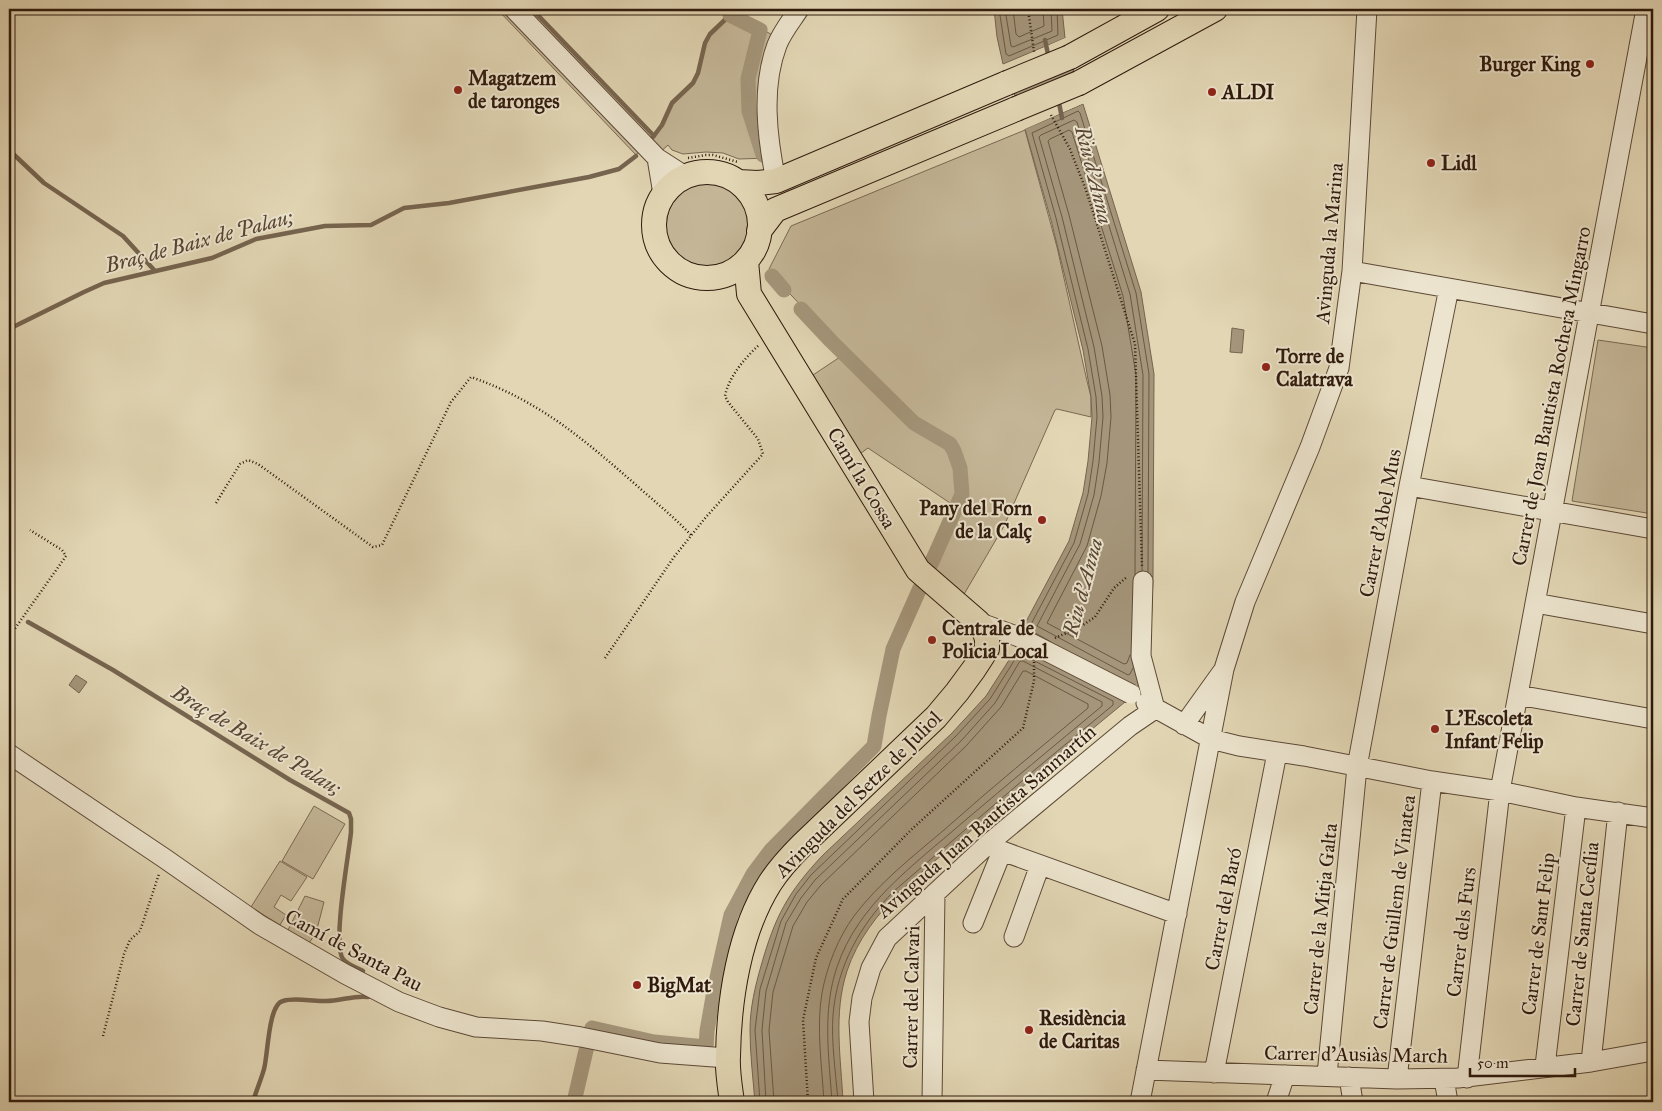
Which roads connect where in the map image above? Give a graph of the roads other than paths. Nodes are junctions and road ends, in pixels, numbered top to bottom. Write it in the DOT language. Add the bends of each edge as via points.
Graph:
graph roads {
  1 [pos="514,9"];
  2 [pos="800,9"];
  3 [pos="1157,9"];
  4 [pos="1215,9"];
  5 [pos="1367,9"];
  6 [pos="1646,9"];
  7 [pos="657,158"];
  8 [pos="683,167"];
  9 [pos="740,173"];
  10 [pos="776,181"];
  11 [pos="663,194"];
  12 [pos="759,231"];
  13 [pos="746,261"];
  14 [pos="1352,271"];
  15 [pos="720,276"];
  16 [pos="1449,288"];
  17 [pos="749,294"];
  18 [pos="1589,313"];
  19 [pos="1653,324"];
  20 [pos="1409,486"];
  21 [pos="1552,511"];
  22 [pos="1653,529"];
  23 [pos="1142,576"];
  24 [pos="1535,603"];
  25 [pos="978,622"];
  26 [pos="1653,624"];
  27 [pos="1016,636"];
  28 [pos="987,649"];
  29 [pos="1224,669"];
  30 [pos="1518,695"];
  31 [pos="1155,709"];
  32 [pos="1653,719"];
  33 [pos="1184,724"];
  34 [pos="1212,740"];
  35 [pos="1277,753"];
  36 [pos="9,754"];
  37 [pos="1357,767"];
  38 [pos="1432,781"];
  39 [pos="1500,791"];
  40 [pos="1576,807"];
  41 [pos="1618,812"];
  42 [pos="1653,818"];
  43 [pos="995,847"];
  44 [pos="1040,865"];
  45 [pos="935,893"];
  46 [pos="1177,914"];
  47 [pos="973,923"];
  48 [pos="1014,937"];
  49 [pos="1653,1051"];
  50 [pos="727,1058"];
  51 [pos="1591,1062"];
  52 [pos="1544,1066"];
  53 [pos="1146,1070"];
  54 [pos="1214,1073"];
  55 [pos="1285,1075"];
  56 [pos="1327,1075"];
  57 [pos="1349,1077"];
  58 [pos="1467,1078"];
  59 [pos="1397,1079"];
  60 [pos="1444,1079"];
  61 [pos="732,1102"];
  62 [pos="864,1102"];
  63 [pos="932,1102"];
  64 [pos="1140,1102"];
  65 [pos="1276,1102"];
  66 [pos="1353,1102"];
  67 [pos="1448,1102"];
  1 -- 7 [label="street"];
  2 -- 10 [label="street" via="778,43 770,68 767,107"];
  3 -- 10 [label="main road, bridge" via="1070,57"];
  4 -- 12 [label="main road, bridge" via="1079,83 775,210"];
  5 -- 14 [label="street, Avinguda la Marina"];
  6 -- 18 [label="street, Carrer de Joan Bautista Rochera Mingarro"];
  7 -- 8 [label="street"];
  7 -- 11 [label="street"];
  8 -- 9 [label="main road" via="726,175"];
  8 -- 11 [label="main road"];
  9 -- 10 [label="main road" via="758,183"];
  9 -- 12 [label="main road" via="755,204"];
  11 -- 15 [label="main road" via="656,206 654,221 659,249 668,261 692,276"];
  12 -- 13 [label="main road"];
  13 -- 15 [label="main road"];
  13 -- 17 [label="main road, Camí la Cossa"];
  14 -- 16 [label="street"];
  14 -- 29 [label="street, Avinguda la Marina" via="1339,368 1310,447 1245,602"];
  15 -- 17 [label="main road, Camí la Cossa"];
  16 -- 18 [label="street"];
  16 -- 20 [label="street, Carrer d'Abel Mus"];
  17 -- 25 [label="main road, Camí la Cossa" via="918,570"];
  18 -- 19 [label="street"];
  18 -- 21 [label="street, Carrer de Joan Bautista Rochera Mingarro"];
  20 -- 21 [label="street"];
  20 -- 37 [label="street, Carrer d'Abel Mus"];
  21 -- 22 [label="street"];
  21 -- 24 [label="street, Carrer de Joan Bautista Rochera Mingarro"];
  23 -- 31 [label="street" via="1141,656"];
  24 -- 26 [label="street"];
  24 -- 30 [label="street, Carrer de Joan Bautista Rochera Mingarro"];
  25 -- 27 [label="street"];
  25 -- 28 [label="main road, Camí la Cossa" via="987,639"];
  27 -- 28 [label="street"];
  27 -- 31 [label="street, bridge"];
  28 -- 50 [label="main road, Avinguda del Setze de Juliol" via="936,717 802,845 770,883 754,913 741,952 733,993"];
  29 -- 33 [label="street"];
  29 -- 34 [label="street"];
  30 -- 32 [label="street"];
  30 -- 39 [label="street, Carrer de Joan Bautista Rochera Mingarro"];
  31 -- 33 [label="street"];
  31 -- 43 [label="street, Avinguda Juan Bautista Sanmartín" via="1130,726"];
  33 -- 34 [label="street"];
  34 -- 35 [label="street"];
  34 -- 46 [label="street"];
  35 -- 37 [label="street"];
  35 -- 54 [label="street, Carrer del Baró"];
  36 -- 50 [label="street, Camí de Santa Pau" via="268,930 399,1002 476,1027 542,1031 660,1053"];
  37 -- 38 [label="street"];
  37 -- 56 [label="street, Carrer de la Mitja Galta"];
  38 -- 39 [label="street"];
  38 -- 59 [label="street, Carrer de Guillem de Vinatea"];
  39 -- 40 [label="street"];
  39 -- 58 [label="street, Carrer dels Furs"];
  40 -- 41 [label="street"];
  40 -- 52 [label="street, Carrer de Sant Felip"];
  41 -- 42 [label="street"];
  41 -- 51 [label="street, Carrer de Santa Cecília"];
  43 -- 44 [label="street"];
  43 -- 45 [label="street, Avinguda Juan Bautista Sanmartín"];
  43 -- 47 [label="street"];
  44 -- 46 [label="street"];
  44 -- 48 [label="street"];
  45 -- 62 [label="street, Avinguda Juan Bautista Sanmartín" via="887,938 871,968 859,1022"];
  45 -- 63 [label="street, Carrer del Calvari"];
  46 -- 53 [label="street"];
  49 -- 51 [label="street, Carrer d'Ausiàs March"];
  50 -- 61 [label="main road, Avinguda del Setze de Juliol"];
  51 -- 52 [label="street, Carrer d'Ausiàs March"];
  52 -- 58 [label="street, Carrer d'Ausiàs March"];
  53 -- 54 [label="street, Carrer d'Ausiàs March"];
  53 -- 64 [label="street"];
  54 -- 55 [label="street, Carrer d'Ausiàs March"];
  55 -- 56 [label="street, Carrer d'Ausiàs March"];
  55 -- 65 [label="street"];
  56 -- 57 [label="street, Carrer d'Ausiàs March"];
  57 -- 59 [label="street, Carrer d'Ausiàs March"];
  57 -- 66 [label="street"];
  58 -- 60 [label="street, Carrer d'Ausiàs March"];
  59 -- 60 [label="street, Carrer d'Ausiàs March"];
  60 -- 67 [label="street"];
}
